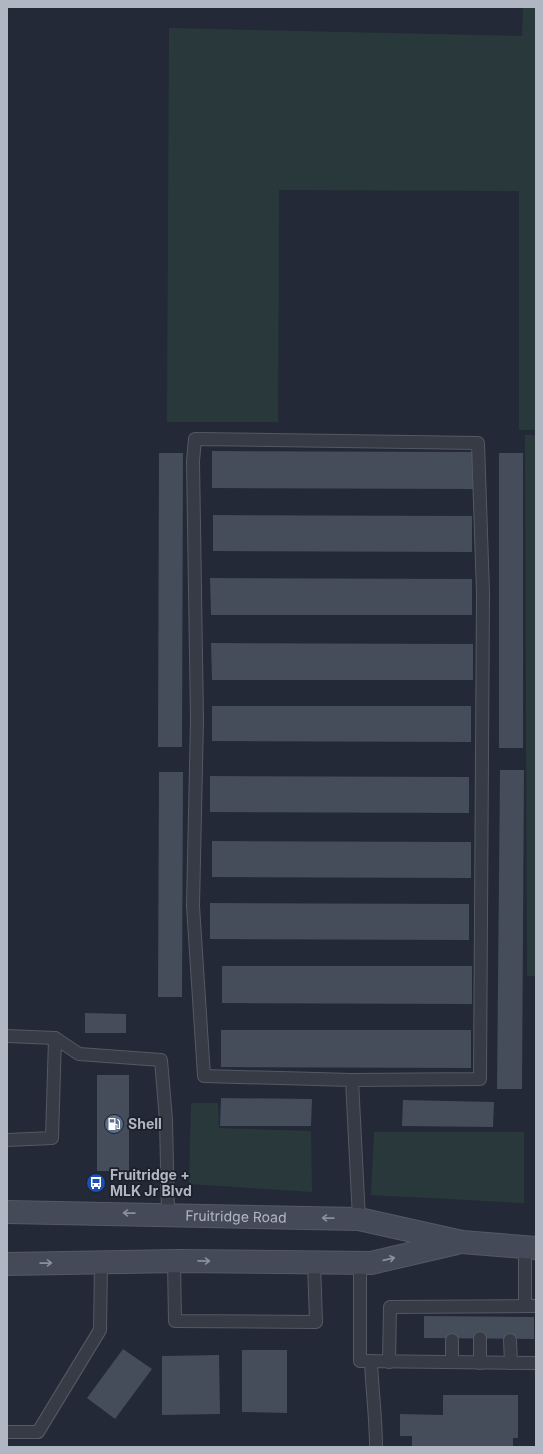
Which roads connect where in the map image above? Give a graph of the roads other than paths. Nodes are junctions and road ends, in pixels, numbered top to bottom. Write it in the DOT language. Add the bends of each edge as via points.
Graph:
graph roads {
  1 [pos="7,1036"];
  2 [pos="55,1038"];
  3 [pos="352,1080"];
  4 [pos="7,1140"];
  5 [pos="7,1212"];
  6 [pos="168,1214"];
  7 [pos="359,1219"];
  8 [pos="462,1242"];
  9 [pos="532,1246"];
  10 [pos="174,1262"];
  11 [pos="100,1263"];
  12 [pos="314,1263"];
  13 [pos="360,1263"];
  14 [pos="7,1264"];
  15 [pos="530,1306"];
  16 [pos="480,1338"];
  17 [pos="452,1340"];
  18 [pos="510,1340"];
  19 [pos="371,1361"];
  20 [pos="389,1362"];
  21 [pos="452,1362"];
  22 [pos="480,1363"];
  23 [pos="511,1363"];
  24 [pos="536,1363"];
  25 [pos="7,1432"];
  26 [pos="376,1447"];
  1 -- 2 [label="lane"];
  2 -- 4 [label="lane" via="52,1138"];
  2 -- 6 [label="lane" via="79,1054 161,1060 166,1120"];
  3 -- 3 [label="lane" via="204,1076 193,906 197,720 193,461 195,439 478,443 483,593 480,1079"];
  3 -- 7 [label="lane"];
  6 -- 5 [label="main road, Fruitridge Road, one-way"];
  7 -- 6 [label="main road, Fruitridge Road, one-way"];
  7 -- 8 [label="main road, Fruitridge Road"];
  8 -- 9 [label="main road, Fruitridge Road"];
  13 -- 8 [label="main road, Fruitridge Road, one-way" via="371,1263"];
  9 -- 15 [label="lane"];
  10 -- 11 [label="main road, Fruitridge Road"];
  10 -- 12 [label="main road, Fruitridge Road, one-way"];
  10 -- 12 [label="lane" via="175,1321 316,1322"];
  14 -- 11 [label="main road, Fruitridge Road, one-way"];
  11 -- 25 [label="lane" via="100,1330 38,1432"];
  12 -- 13 [label="main road, Fruitridge Road"];
  13 -- 19 [label="lane" via="360,1361"];
  15 -- 20 [label="lane" via="509,1312 390,1307"];
  16 -- 22 [label="lane"];
  17 -- 21 [label="lane"];
  18 -- 23 [label="lane"];
  19 -- 20 [label="lane"];
  19 -- 26 [label="lane"];
  20 -- 21 [label="lane"];
  21 -- 22 [label="lane"];
  22 -- 23 [label="lane"];
  23 -- 24 [label="lane"];
}
